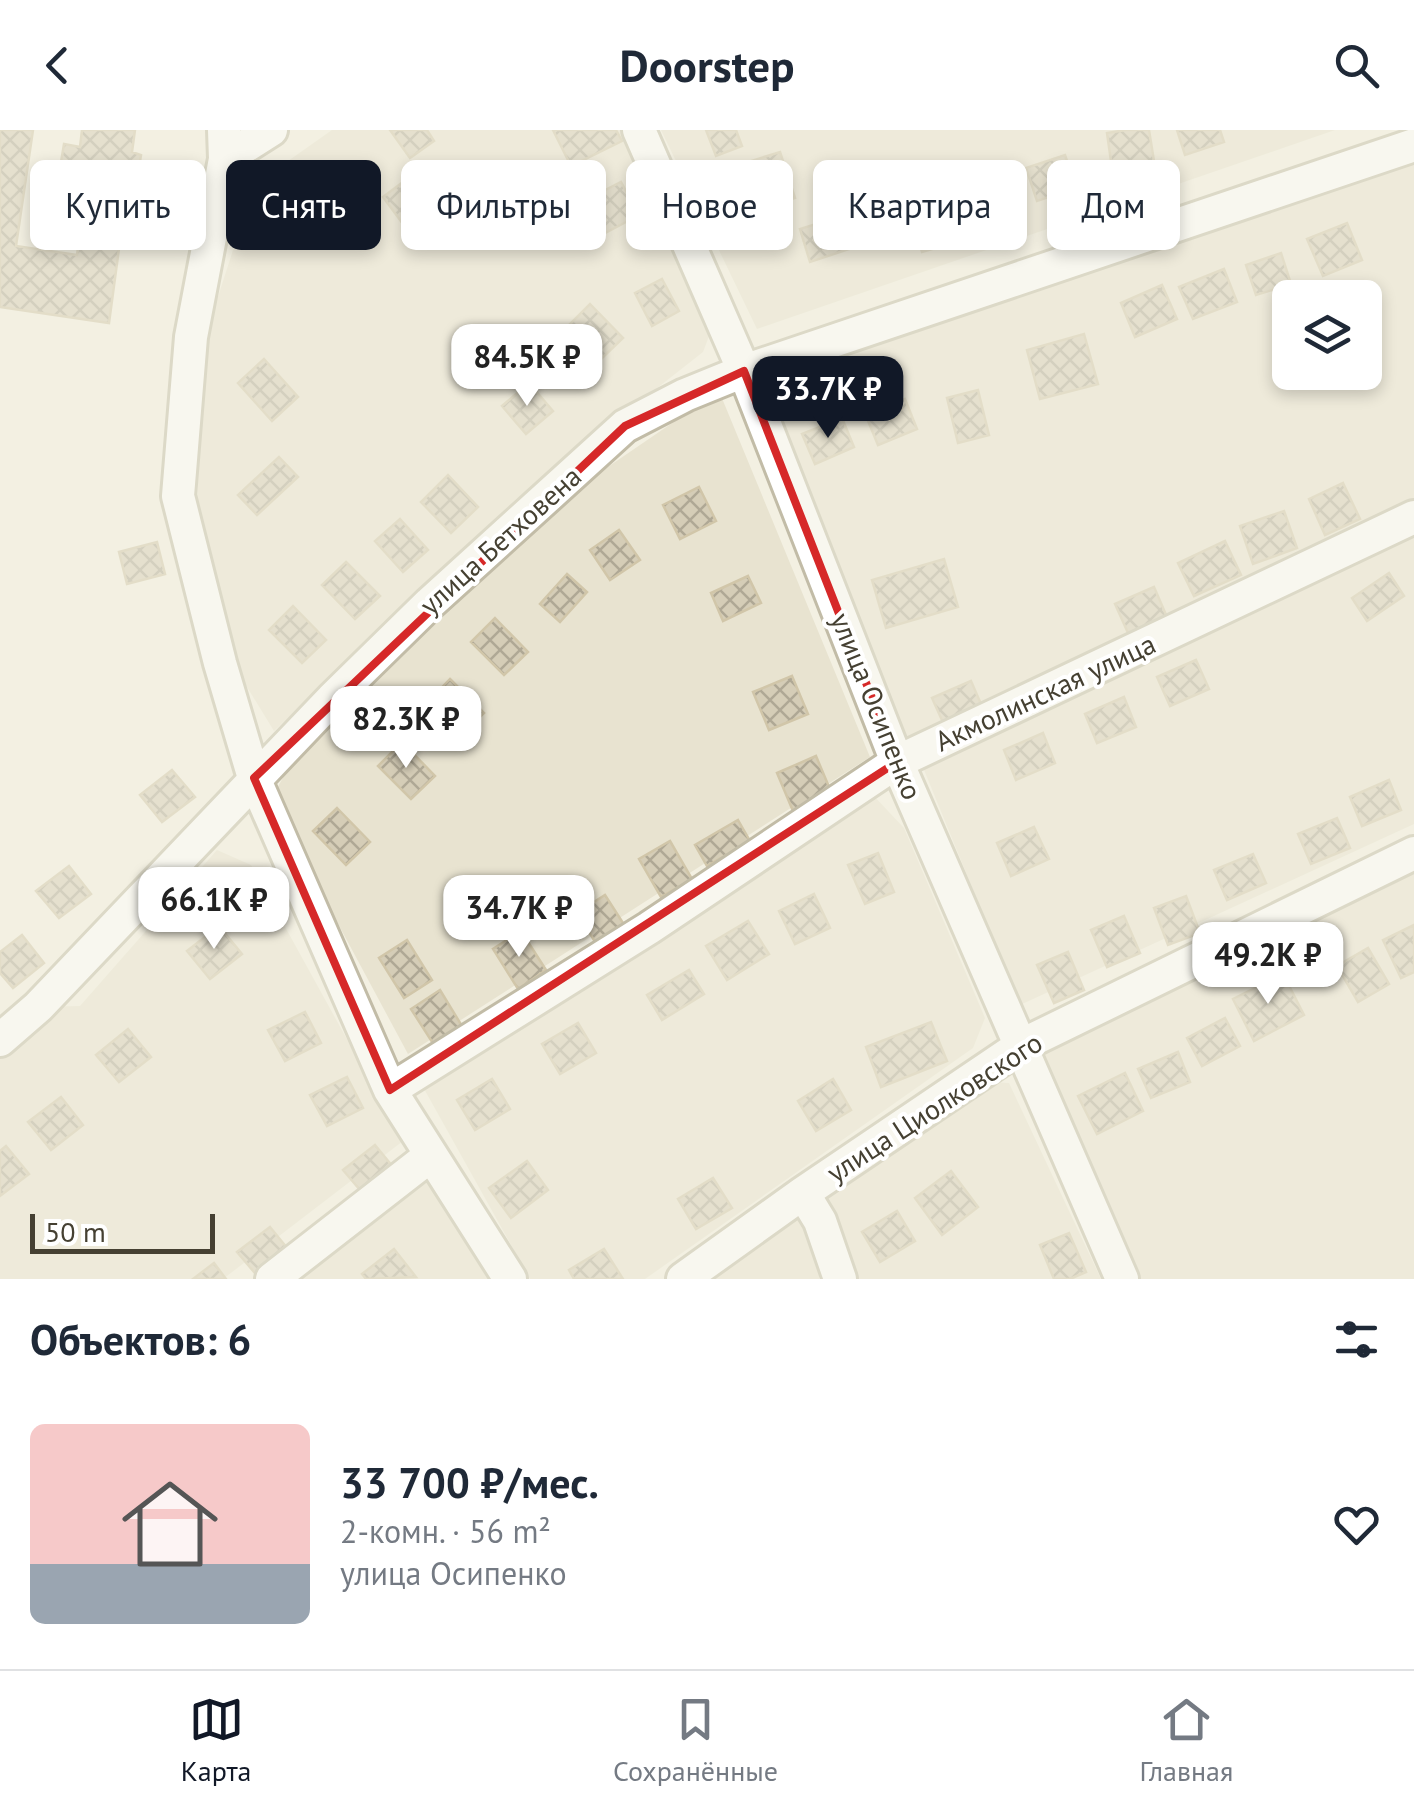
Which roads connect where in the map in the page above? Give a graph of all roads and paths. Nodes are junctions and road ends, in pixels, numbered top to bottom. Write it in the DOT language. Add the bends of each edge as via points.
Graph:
graph roads {
  1 [pos="271,130"];
  2 [pos="639,130"];
  3 [pos="224,144"];
  4 [pos="1414,145"];
  5 [pos="744,371"];
  6 [pos="1414,517"];
  7 [pos="897,762"];
  8 [pos="254,778"];
  9 [pos="1414,853"];
  10 [pos="0,1040"];
  11 [pos="1022,1045"];
  12 [pos="390,1090"];
  13 [pos="430,1156"];
  14 [pos="803,1193"];
  15 [pos="272,1279"];
  16 [pos="510,1279"];
  17 [pos="684,1279"];
  18 [pos="840,1279"];
  19 [pos="1122,1279"];
  1 -- 3 [label="street"];
  2 -- 5 [label="street, улица Осипенко"];
  3 -- 8 [label="street" via="191,337 178,496"];
  4 -- 5 [label="street, улица Бетховена"];
  5 -- 7 [label="street, улица Осипенко"];
  5 -- 8 [label="street, улица Бетховена" via="625,426 430,603"];
  6 -- 7 [label="street, Акмолинская улица"];
  7 -- 11 [label="street, улица Осипенко"];
  7 -- 12 [label="street, Акмолинская улица"];
  8 -- 10 [label="street, улица Бетховена"];
  8 -- 12 [label="street"];
  9 -- 11 [label="street, улица Циолковского"];
  11 -- 14 [label="street, улица Циолковского"];
  11 -- 19 [label="street, улица Осипенко"];
  12 -- 13 [label="street"];
  13 -- 15 [label="street"];
  13 -- 16 [label="street"];
  14 -- 17 [label="street, улица Циолковского"];
  14 -- 18 [label="street"];
}
